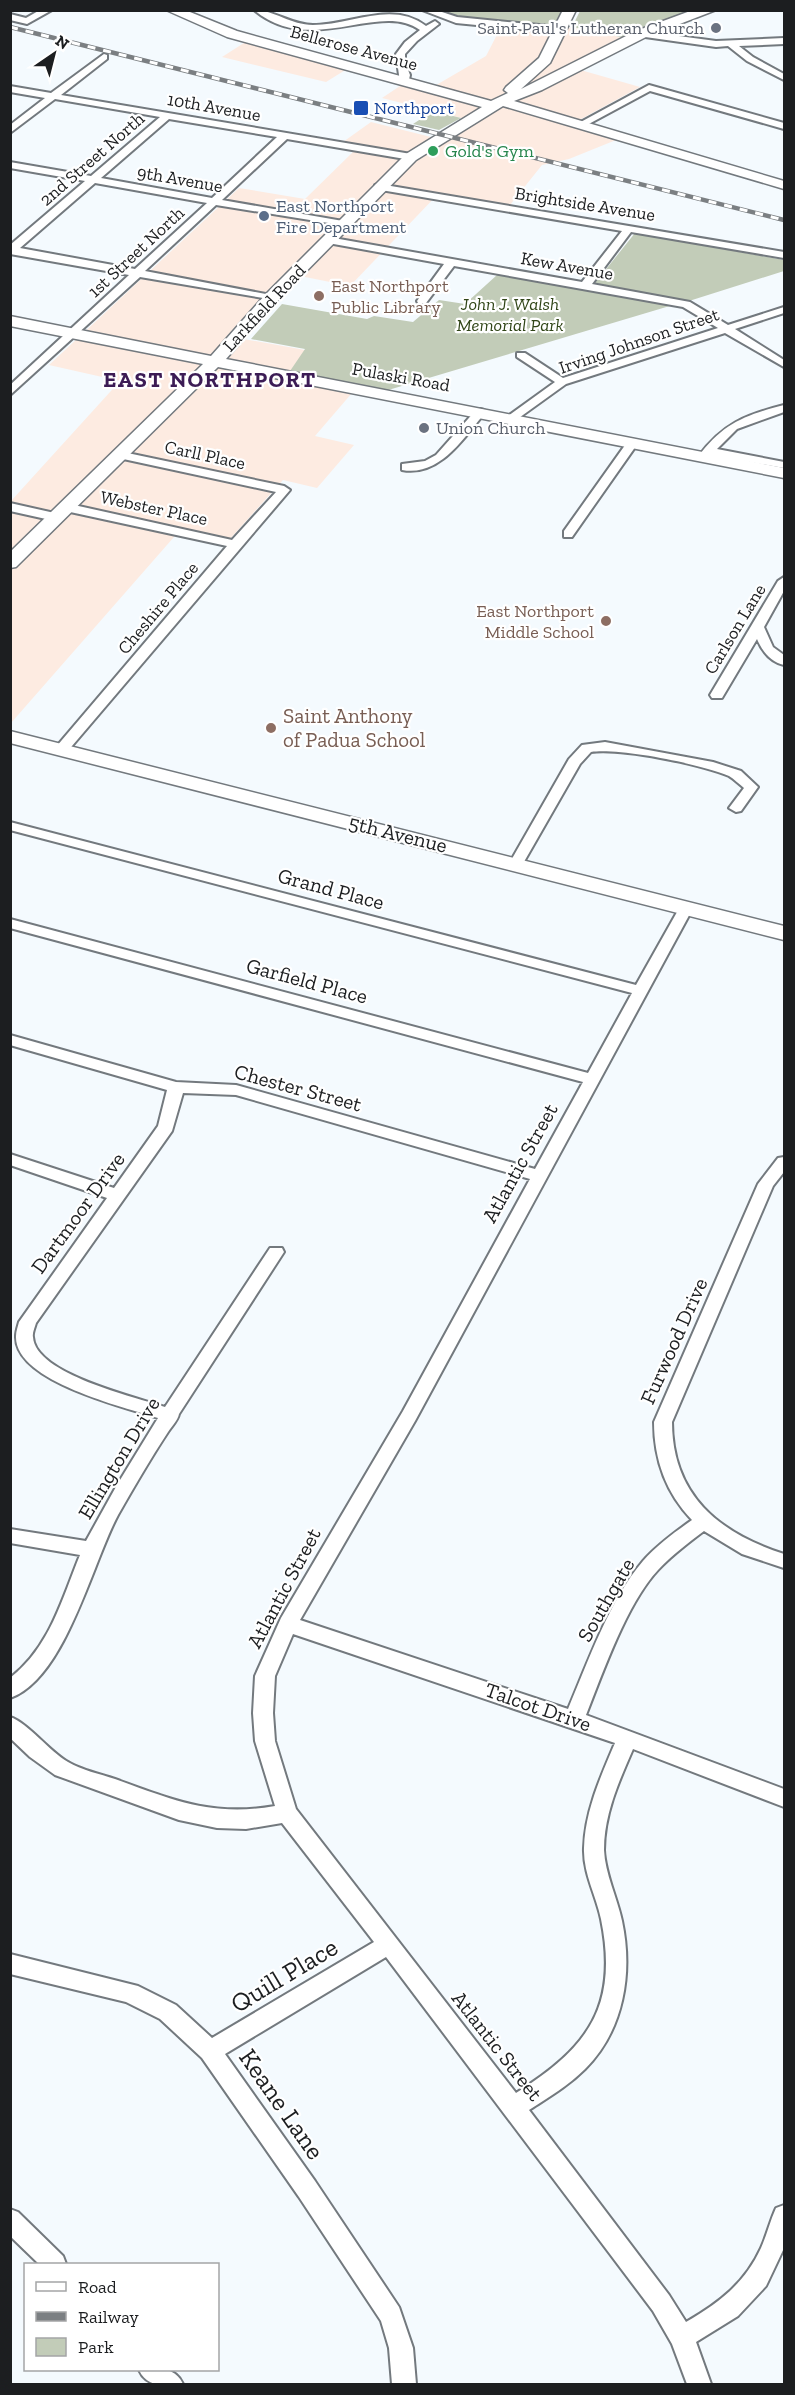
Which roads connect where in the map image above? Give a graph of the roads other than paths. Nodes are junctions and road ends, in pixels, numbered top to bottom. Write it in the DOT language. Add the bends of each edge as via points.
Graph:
graph roads {
  1 [pos="48,10"];
  2 [pos="172,10"];
  3 [pos="258,10"];
  4 [pos="426,10"];
  5 [pos="570,10"];
  6 [pos="710,10"];
  7 [pos="10,17"];
  8 [pos="456,20"];
  9 [pos="426,30"];
  10 [pos="560,30"];
  11 [pos="642,34"];
  12 [pos="784,41"];
  13 [pos="731,44"];
  14 [pos="104,57"];
  15 [pos="784,77"];
  16 [pos="405,82"];
  17 [pos="10,89"];
  18 [pos="53,96"];
  19 [pos="497,103"];
  20 [pos="167,116"];
  21 [pos="582,124"];
  22 [pos="784,126"];
  23 [pos="10,130"];
  24 [pos="285,135"];
  25 [pos="411,157"];
  26 [pos="10,165"];
  27 [pos="92,180"];
  28 [pos="784,185"];
  29 [pos="380,187"];
  30 [pos="215,201"];
  31 [pos="343,224"];
  32 [pos="629,228"];
  33 [pos="328,240"];
  34 [pos="11,250"];
  35 [pos="784,255"];
  36 [pos="451,262"];
  37 [pos="138,273"];
  38 [pos="585,286"];
  39 [pos="271,298"];
  40 [pos="422,301"];
  41 [pos="784,310"];
  42 [pos="10,321"];
  43 [pos="727,329"];
  44 [pos="73,334"];
  45 [pos="521,356"];
  46 [pos="215,361"];
  47 [pos="784,364"];
  48 [pos="562,382"];
  49 [pos="10,392"];
  50 [pos="784,408"];
  51 [pos="480,412"];
  52 [pos="512,418"];
  53 [pos="632,443"];
  54 [pos="708,454"];
  55 [pos="118,455"];
  56 [pos="784,465"];
  57 [pos="406,467"];
  58 [pos="784,473"];
  59 [pos="284,490"];
  60 [pos="10,507"];
  61 [pos="60,512"];
  62 [pos="568,534"];
  63 [pos="235,544"];
  64 [pos="10,563"];
  65 [pos="784,581"];
  66 [pos="758,628"];
  67 [pos="784,661"];
  68 [pos="717,695"];
  69 [pos="10,737"];
  70 [pos="61,750"];
  71 [pos="736,808"];
  72 [pos="10,826"];
  73 [pos="516,864"];
  74 [pos="686,908"];
  75 [pos="10,923"];
  76 [pos="784,933"];
  77 [pos="641,991"];
  78 [pos="10,1040"];
  79 [pos="593,1079"];
  80 [pos="176,1087"];
  81 [pos="10,1159"];
  82 [pos="784,1162"];
  83 [pos="539,1176"];
  84 [pos="117,1195"];
  85 [pos="276,1252"];
  86 [pos="171,1416"];
  87 [pos="703,1522"];
  88 [pos="10,1536"];
  89 [pos="92,1549"];
  90 [pos="784,1561"];
  91 [pos="288,1624"];
  92 [pos="10,1690"];
  93 [pos="573,1719"];
  94 [pos="10,1725"];
  95 [pos="627,1739"];
  96 [pos="784,1798"];
  97 [pos="287,1813"];
  98 [pos="387,1945"];
  99 [pos="10,1964"];
  100 [pos="210,2051"];
  101 [pos="514,2107"];
  102 [pos="784,2216"];
  103 [pos="10,2220"];
  104 [pos="53,2263"];
  105 [pos="682,2337"];
  106 [pos="152,2371"];
  107 [pos="171,2385"];
  108 [pos="404,2385"];
  109 [pos="699,2385"];
  1 -- 7 [label="street" via="27,21"];
  2 -- 16 [label="main road, Bellerose Avenue" via="232,34"];
  3 -- 9 [label="street" via="277,21 318,27 376,13 395,14 417,20"];
  4 -- 8 [label="street"];
  5 -- 10 [label="main road"];
  6 -- 11 [label="main road"];
  8 -- 9 [label="street"];
  8 -- 10 [label="street"];
  9 -- 16 [label="street" via="401,54"];
  10 -- 19 [label="main road" via="545,60"];
  11 -- 13 [label="street"];
  11 -- 19 [label="main road"];
  12 -- 13 [label="street"];
  13 -- 15 [label="street"];
  14 -- 18 [label="street"];
  16 -- 19 [label="main road, Bellerose Avenue"];
  17 -- 18 [label="street, 10th Avenue"];
  18 -- 20 [label="street, 10th Avenue"];
  18 -- 23 [label="street"];
  19 -- 21 [label="main road, Bellerose Avenue"];
  19 -- 25 [label="main road, Larkfield Road"];
  20 -- 24 [label="street, 10th Avenue"];
  20 -- 27 [label="street, 2nd Street North"];
  21 -- 22 [label="street" via="649,88"];
  21 -- 28 [label="main road, Bellerose Avenue"];
  24 -- 25 [label="street, 10th Avenue"];
  24 -- 30 [label="street, 1st Street North"];
  25 -- 29 [label="main road, Larkfield Road"];
  26 -- 27 [label="street, 9th Avenue"];
  27 -- 30 [label="street, 9th Avenue"];
  27 -- 34 [label="street, 2nd Street North"];
  29 -- 31 [label="main road, Larkfield Road"];
  29 -- 32 [label="street, Brightside Avenue"];
  30 -- 31 [label="street, 9th Avenue"];
  30 -- 37 [label="street, 1st Street North"];
  31 -- 33 [label="main road, Larkfield Road"];
  32 -- 35 [label="street, Brightside Avenue"];
  32 -- 38 [label="street"];
  33 -- 36 [label="street, Kew Avenue"];
  33 -- 39 [label="main road, Larkfield Road"];
  34 -- 37 [label="street"];
  36 -- 38 [label="street, Kew Avenue"];
  36 -- 40 [label="street"];
  37 -- 39 [label="street"];
  37 -- 44 [label="street, 1st Street North"];
  38 -- 43 [label="street, Kew Avenue" via="686,304"];
  39 -- 46 [label="main road, Larkfield Road"];
  41 -- 43 [label="street, Irving Johnson Street"];
  42 -- 44 [label="main road, Pulaski Road"];
  43 -- 47 [label="street, Kew Avenue"];
  43 -- 48 [label="street, Irving Johnson Street"];
  44 -- 46 [label="main road, Pulaski Road"];
  44 -- 49 [label="street, 1st Street North"];
  45 -- 48 [label="street"];
  46 -- 51 [label="main road, Pulaski Road"];
  46 -- 55 [label="main road, Larkfield Road"];
  48 -- 52 [label="street, Irving Johnson Street"];
  50 -- 54 [label="street" via="733,427"];
  51 -- 52 [label="main road, Pulaski Road"];
  51 -- 57 [label="street" via="440,457 428,464"];
  52 -- 53 [label="main road, Pulaski Road"];
  53 -- 54 [label="main road, Pulaski Road"];
  53 -- 62 [label="street"];
  54 -- 56 [label="street"];
  54 -- 58 [label="main road, Pulaski Road"];
  55 -- 59 [label="street, Carll Place"];
  55 -- 61 [label="main road, Larkfield Road"];
  59 -- 63 [label="street, Cheshire Place"];
  60 -- 61 [label="street, Webster Place"];
  61 -- 63 [label="street, Webster Place"];
  61 -- 64 [label="main road, Larkfield Road"];
  63 -- 70 [label="street, Cheshire Place"];
  65 -- 66 [label="street, Carlson Lane"];
  66 -- 67 [label="street" via="768,649"];
  66 -- 68 [label="street, Carlson Lane"];
  69 -- 70 [label="main road, 5th Avenue"];
  70 -- 73 [label="main road, 5th Avenue"];
  71 -- 73 [label="street" via="751,787 736,774 629,749 581,745"];
  72 -- 77 [label="street, Grand Place"];
  73 -- 74 [label="main road, 5th Avenue"];
  74 -- 76 [label="main road, 5th Avenue"];
  74 -- 77 [label="street, Atlantic Street"];
  75 -- 79 [label="street, Garfield Place"];
  77 -- 79 [label="street, Atlantic Street"];
  78 -- 80 [label="street, Chester Street"];
  79 -- 83 [label="street, Atlantic Street"];
  80 -- 83 [label="street, Chester Street" via="236,1090"];
  80 -- 84 [label="street, Dartmoor Drive" via="166,1127"];
  81 -- 84 [label="street"];
  82 -- 87 [label="street, Furwood Drive" via="766,1184 663,1422 665,1457 682,1496"];
  83 -- 91 [label="street, Atlantic Street" via="409,1416"];
  84 -- 86 [label="street, Dartmoor Drive" via="28,1322 24,1338 44,1368 64,1379"];
  85 -- 86 [label="street, Ellington Drive"];
  86 -- 89 [label="street, Ellington Drive" via="123,1489"];
  87 -- 90 [label="street, Furwood Drive" via="729,1539"];
  87 -- 93 [label="street, Southgate" via="657,1559 634,1588"];
  88 -- 89 [label="street"];
  89 -- 92 [label="street, Ellington Drive" via="57,1637 23,1682"];
  91 -- 93 [label="street, Talcot Drive"];
  91 -- 97 [label="street, Atlantic Street" via="265,1676 263,1713 265,1741"];
  93 -- 95 [label="street, Talcot Drive"];
  94 -- 97 [label="street" via="62,1768 179,1811 246,1820"];
  95 -- 96 [label="street, Talcot Drive"];
  95 -- 101 [label="street" via="607,1784 594,1848 618,1950 611,2008 594,2040 561,2076"];
  97 -- 98 [label="street, Atlantic Street"];
  98 -- 100 [label="street, Quill Place"];
  98 -- 101 [label="street, Atlantic Street"];
  99 -- 100 [label="street, Keane Lane" via="130,1993 168,2012"];
  100 -- 108 [label="street, Keane Lane" via="391,2315 401,2348"];
  101 -- 105 [label="street, Atlantic Street" via="661,2303"];
  102 -- 105 [label="street" via="775,2248 756,2282 732,2307"];
  103 -- 104 [label="street"];
  105 -- 109 [label="street, Atlantic Street"];
  106 -- 107 [label="street"];
}
